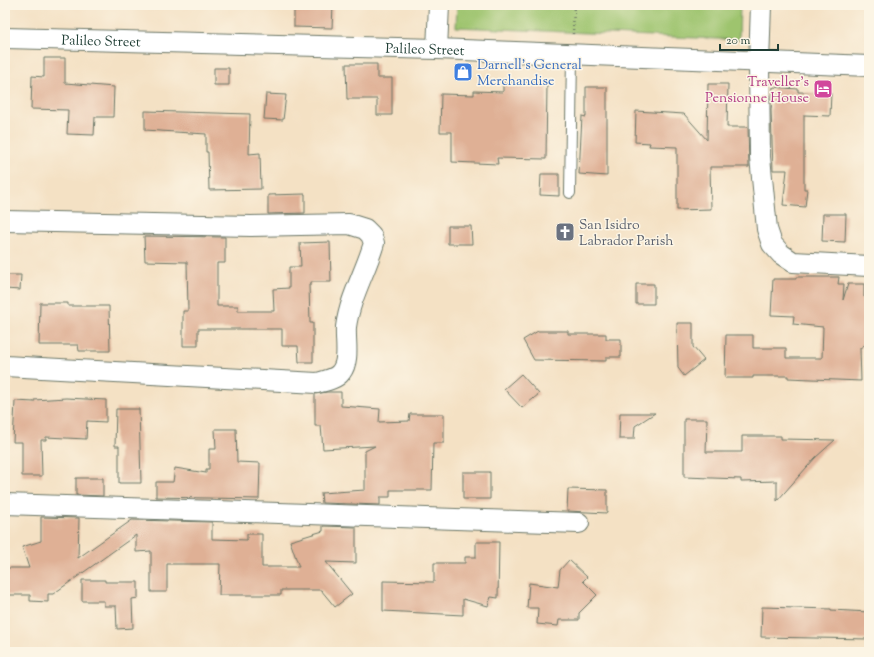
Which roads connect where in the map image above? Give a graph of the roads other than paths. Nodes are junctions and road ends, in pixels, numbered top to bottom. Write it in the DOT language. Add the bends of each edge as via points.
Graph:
graph roads {
  1 [pos="439,5"];
  2 [pos="761,5"];
  3 [pos="5,38"];
  4 [pos="437,49"];
  5 [pos="572,55"];
  6 [pos="759,63"];
  7 [pos="869,66"];
  8 [pos="570,193"];
  9 [pos="5,221"];
  10 [pos="869,266"];
  11 [pos="5,366"];
  12 [pos="5,504"];
  13 [pos="579,523"];
  1 -- 4 [label="street"];
  2 -- 6 [label="street"];
  3 -- 4 [label="street, Palileo Street"];
  4 -- 5 [label="street, Palileo Street"];
  5 -- 6 [label="street, Palileo Street"];
  5 -- 8 [label="lane"];
  6 -- 7 [label="street, Palileo Street"];
  6 -- 10 [label="street" via="762,193 767,229 772,244 793,262"];
  9 -- 11 [label="street" via="251,226 349,224 365,229 374,243 351,304 346,327 345,364 341,373 331,379 317,383"];
  12 -- 13 [label="street"];
}
